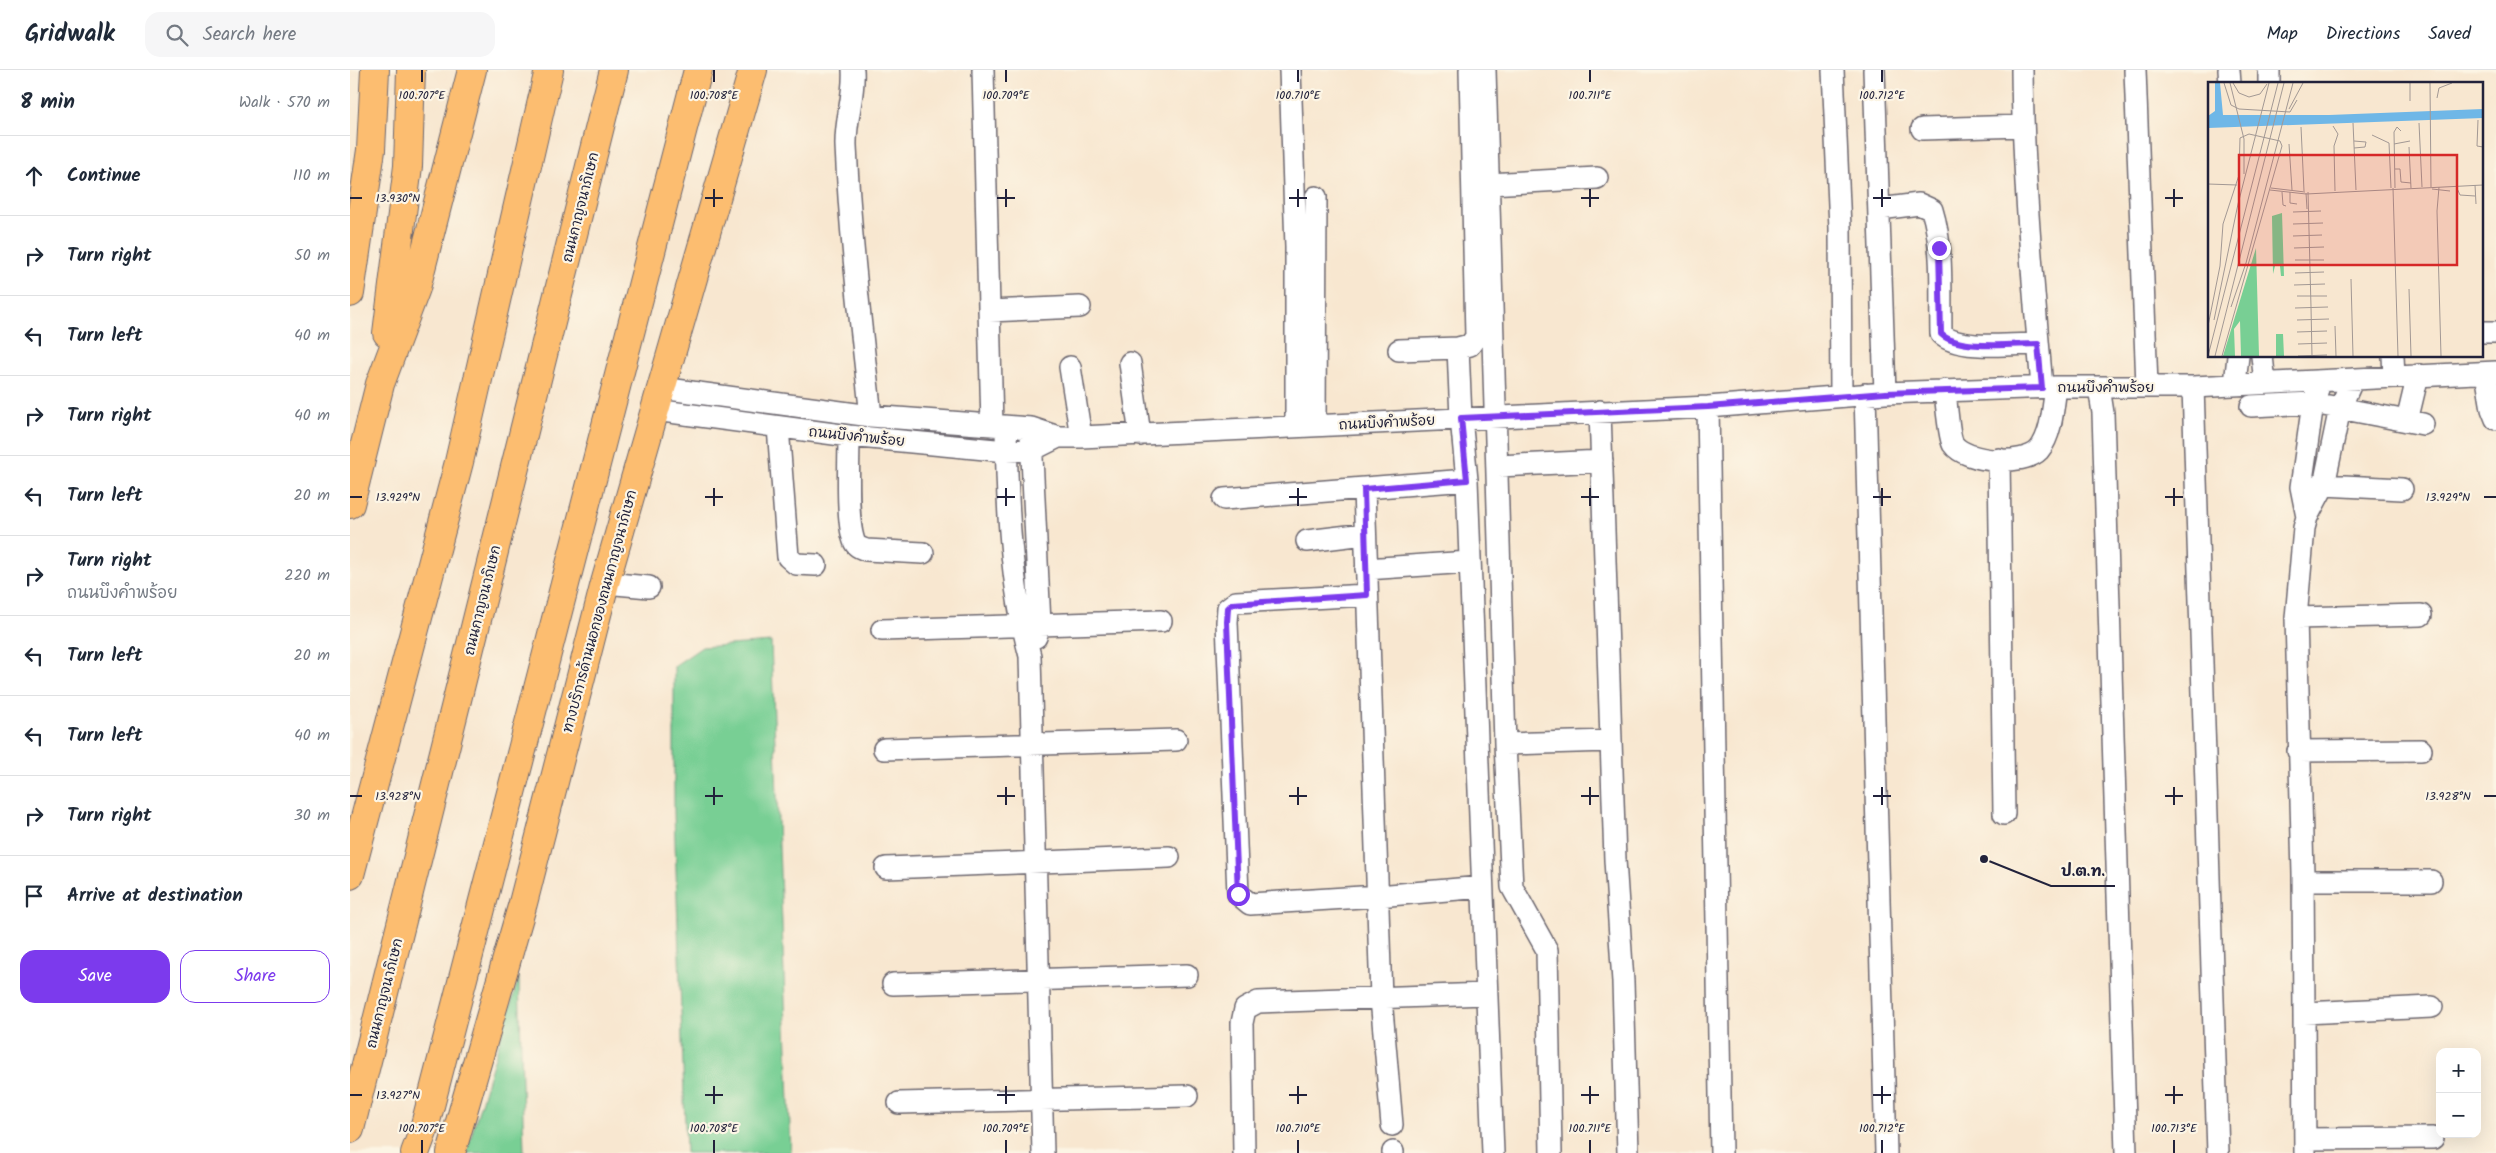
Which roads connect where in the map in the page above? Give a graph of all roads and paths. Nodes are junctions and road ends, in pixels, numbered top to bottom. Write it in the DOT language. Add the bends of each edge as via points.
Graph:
graph roads {
  1 [pos="375,70"];
  2 [pos="411,70"];
  3 [pos="472,70"];
  4 [pos="550,70"];
  5 [pos="614,70"];
  6 [pos="698,70"];
  7 [pos="753,70"];
  8 [pos="852,70"];
  9 [pos="983,70"];
  10 [pos="1290,70"];
  11 [pos="1470,70"];
  12 [pos="1485,70"];
  13 [pos="1833,70"];
  14 [pos="1874,70"];
  15 [pos="2022,70"];
  16 [pos="2135,70"];
  17 [pos="2022,126"];
  18 [pos="1922,129"];
  19 [pos="1597,178"];
  20 [pos="1489,184"];
  21 [pos="1316,197"];
  22 [pos="1880,209"];
  23 [pos="350,293"];
  24 [pos="1080,307"];
  25 [pos="989,311"];
  26 [pos="2038,344"];
  27 [pos="1458,348"];
  28 [pos="1399,350"];
  29 [pos="2238,358"];
  30 [pos="2262,358"];
  31 [pos="1130,363"];
  32 [pos="2394,366"];
  33 [pos="1070,368"];
  34 [pos="2491,372"];
  35 [pos="2418,375"];
  36 [pos="2353,379"];
  37 [pos="2321,380"];
  38 [pos="2265,383"];
  39 [pos="380,384"];
  40 [pos="2236,384"];
  41 [pos="2147,386"];
  42 [pos="2049,387"];
  43 [pos="2099,387"];
  44 [pos="2193,387"];
  45 [pos="1945,390"];
  46 [pos="1875,394"];
  47 [pos="1841,396"];
  48 [pos="658,399"];
  49 [pos="2314,403"];
  50 [pos="2251,406"];
  51 [pos="1708,407"];
  52 [pos="2340,408"];
  53 [pos="1600,411"];
  54 [pos="871,416"];
  55 [pos="1497,416"];
  56 [pos="1461,418"];
  57 [pos="2496,419"];
  58 [pos="1306,426"];
  59 [pos="778,427"];
  60 [pos="999,427"];
  61 [pos="1031,428"];
  62 [pos="1140,435"];
  63 [pos="849,436"];
  64 [pos="1058,436"];
  65 [pos="1081,436"];
  66 [pos="1032,450"];
  67 [pos="1006,451"];
  68 [pos="1999,459"];
  69 [pos="1602,461"];
  70 [pos="1498,466"];
  71 [pos="1467,480"];
  72 [pos="2324,485"];
  73 [pos="2301,487"];
  74 [pos="1364,489"];
  75 [pos="2402,490"];
  76 [pos="1224,499"];
  77 [pos="350,504"];
  78 [pos="2307,517"];
  79 [pos="1034,526"];
  80 [pos="1010,528"];
  81 [pos="1365,534"];
  82 [pos="1307,541"];
  83 [pos="923,553"];
  84 [pos="1469,562"];
  85 [pos="816,565"];
  86 [pos="1366,569"];
  87 [pos="605,583"];
  88 [pos="649,587"];
  89 [pos="1367,595"];
  90 [pos="2421,615"];
  91 [pos="2296,618"];
  92 [pos="1161,621"];
  93 [pos="1031,624"];
  94 [pos="882,630"];
  95 [pos="1176,740"];
  96 [pos="1610,741"];
  97 [pos="1031,744"];
  98 [pos="1505,744"];
  99 [pos="884,749"];
  100 [pos="2421,750"];
  101 [pos="2298,751"];
  102 [pos="2004,814"];
  103 [pos="1169,857"];
  104 [pos="1034,863"];
  105 [pos="886,868"];
  106 [pos="350,875"];
  107 [pos="2431,881"];
  108 [pos="2303,882"];
  109 [pos="1482,887"];
  110 [pos="1378,896"];
  111 [pos="1187,975"];
  112 [pos="1038,981"];
  113 [pos="893,984"];
  114 [pos="1486,994"];
  115 [pos="1381,998"];
  116 [pos="2432,1007"];
  117 [pos="2304,1013"];
  118 [pos="1187,1096"];
  119 [pos="1042,1098"];
  120 [pos="899,1103"];
  121 [pos="1392,1125"];
  122 [pos="350,1129"];
  123 [pos="2433,1138"];
  124 [pos="2305,1146"];
  125 [pos="415,1153"];
  126 [pos="451,1153"];
  127 [pos="1043,1153"];
  128 [pos="1244,1153"];
  129 [pos="1493,1153"];
  130 [pos="1551,1153"];
  131 [pos="1628,1153"];
  132 [pos="1721,1153"];
  133 [pos="1886,1153"];
  134 [pos="2126,1153"];
  135 [pos="2218,1153"];
  1 -- 23 [label="main road" via="371,150"];
  2 -- 39 [label="main road" via="408,166"];
  3 -- 39 [label="main road" via="416,288"];
  4 -- 106 [label="main road" via="459,462"];
  5 -- 122 [label="main road, ถนนกาญจนาภิเษก"];
  6 -- 125 [label="main road" via="424,1129"];
  7 -- 48 [label="main road, ทางบริการด้านนอกของถนนกาญจนาภิเษก"];
  8 -- 54 [label="street" via="854,82 846,143"];
  9 -- 25 [label="street"];
  10 -- 58 [label="street"];
  11 -- 27 [label="street" via="1476,337 1470,345"];
  12 -- 20 [label="street"];
  13 -- 47 [label="street" via="1840,228"];
  14 -- 22 [label="street"];
  15 -- 17 [label="street"];
  16 -- 41 [label="street"];
  17 -- 18 [label="street"];
  17 -- 26 [label="street"];
  19 -- 20 [label="street"];
  20 -- 55 [label="street"];
  21 -- 58 [label="street"];
  22 -- 26 [label="street" via="1919,204 1932,210 1939,248 1941,334 1945,338 1971,345"];
  22 -- 46 [label="street"];
  24 -- 25 [label="street"];
  25 -- 60 [label="street"];
  26 -- 42 [label="street"];
  27 -- 28 [label="street"];
  27 -- 56 [label="street"];
  29 -- 40 [label="street"];
  30 -- 38 [label="street"];
  31 -- 62 [label="street"];
  32 -- 35 [label="street, ถนนบึงคำพร้อย"];
  32 -- 36 [label="street, ถนนบึงคำพร้อย"];
  33 -- 65 [label="street"];
  34 -- 35 [label="street, ถนนบึงคำพร้อย"];
  34 -- 57 [label="street" via="2492,409"];
  35 -- 52 [label="street" via="2415,422"];
  36 -- 37 [label="street, ถนนบึงคำพร้อย"];
  36 -- 52 [label="street"];
  37 -- 38 [label="street, ถนนบึงคำพร้อย"];
  37 -- 49 [label="street"];
  38 -- 40 [label="street, ถนนบึงคำพร้อย"];
  39 -- 77 [label="main road"];
  40 -- 44 [label="street, ถนนบึงคำพร้อย"];
  41 -- 43 [label="street, ถนนบึงคำพร้อย"];
  41 -- 44 [label="street, ถนนบึงคำพร้อย"];
  42 -- 43 [label="street, ถนนบึงคำพร้อย"];
  42 -- 45 [label="street, ถนนบึงคำพร้อย"];
  42 -- 68 [label="street" via="2046,437 2039,450 2029,457"];
  43 -- 134 [label="street" via="2104,414"];
  44 -- 135 [label="street"];
  45 -- 46 [label="street, ถนนบึงคำพร้อย"];
  45 -- 68 [label="street" via="1952,443 1965,455 1985,460"];
  46 -- 47 [label="street, ถนนบึงคำพร้อย"];
  46 -- 133 [label="street"];
  47 -- 51 [label="street, ถนนบึงคำพร้อย"];
  48 -- 54 [label="street, ถนนบึงคำพร้อย"];
  48 -- 59 [label="street, ถนนบึงคำพร้อย"];
  48 -- 87 [label="main road, ทางบริการด้านนอกของถนนกาญจนาภิเษก"];
  49 -- 50 [label="street"];
  49 -- 52 [label="street"];
  49 -- 73 [label="street"];
  51 -- 53 [label="street, ถนนบึงคำพร้อย"];
  51 -- 132 [label="street"];
  52 -- 72 [label="street"];
  53 -- 55 [label="street, ถนนบึงคำพร้อย"];
  53 -- 69 [label="street"];
  54 -- 60 [label="street, ถนนบึงคำพร้อย"];
  55 -- 56 [label="street, ถนนบึงคำพร้อย"];
  55 -- 70 [label="street"];
  56 -- 58 [label="street, ถนนบึงคำพร้อย"];
  56 -- 71 [label="street"];
  58 -- 62 [label="street, ถนนบึงคำพร้อย"];
  59 -- 63 [label="street, ถนนบึงคำพร้อย"];
  59 -- 85 [label="street" via="788,557 796,564"];
  60 -- 61 [label="street, ถนนบึงคำพร้อย"];
  60 -- 67 [label="street"];
  61 -- 64 [label="street, ถนนบึงคำพร้อย"];
  61 -- 66 [label="street"];
  62 -- 65 [label="street, ถนนบึงคำพร้อย"];
  63 -- 67 [label="street, ถนนบึงคำพร้อย"];
  63 -- 83 [label="street" via="850,512 854,542 866,550"];
  64 -- 65 [label="street, ถนนบึงคำพร้อย"];
  64 -- 66 [label="street, ถนนบึงคำพร้อย"];
  66 -- 67 [label="street, ถนนบึงคำพร้อย"];
  66 -- 79 [label="street"];
  67 -- 80 [label="street"];
  68 -- 102 [label="street"];
  69 -- 70 [label="street"];
  69 -- 96 [label="street"];
  70 -- 98 [label="street"];
  71 -- 74 [label="street"];
  71 -- 84 [label="street"];
  72 -- 73 [label="street"];
  72 -- 75 [label="street"];
  72 -- 78 [label="street"];
  73 -- 78 [label="street"];
  74 -- 76 [label="street"];
  74 -- 81 [label="street"];
  78 -- 91 [label="street"];
  79 -- 80 [label="street"];
  79 -- 93 [label="street"];
  80 -- 93 [label="street"];
  81 -- 82 [label="street"];
  81 -- 86 [label="street"];
  84 -- 86 [label="street"];
  84 -- 109 [label="street"];
  86 -- 89 [label="street"];
  87 -- 88 [label="street"];
  87 -- 126 [label="main road, ทางบริการด้านนอกของถนนกาญจนาภิเษก" via="523,903"];
  89 -- 110 [label="street"];
  89 -- 110 [label="street" via="1236,602 1228,608 1227,622 1238,894 1250,904"];
  90 -- 91 [label="street"];
  91 -- 101 [label="street"];
  92 -- 93 [label="street"];
  93 -- 94 [label="street"];
  93 -- 97 [label="street"];
  95 -- 97 [label="street"];
  96 -- 98 [label="street"];
  96 -- 131 [label="street"];
  97 -- 99 [label="street"];
  97 -- 104 [label="street"];
  98 -- 130 [label="street" via="1512,887 1547,950"];
  100 -- 101 [label="street"];
  101 -- 108 [label="street"];
  103 -- 104 [label="street"];
  104 -- 105 [label="street"];
  104 -- 112 [label="street"];
  107 -- 108 [label="street"];
  108 -- 117 [label="street"];
  109 -- 110 [label="street"];
  109 -- 114 [label="street"];
  110 -- 115 [label="street"];
  111 -- 112 [label="street"];
  112 -- 113 [label="street"];
  112 -- 119 [label="street"];
  114 -- 115 [label="street"];
  114 -- 129 [label="street"];
  115 -- 121 [label="street"];
  115 -- 128 [label="street" via="1258,1002 1245,1009 1242,1023"];
  116 -- 117 [label="street"];
  117 -- 124 [label="street"];
  118 -- 119 [label="street"];
  119 -- 120 [label="street"];
  119 -- 127 [label="street"];
  123 -- 124 [label="street"];
}
